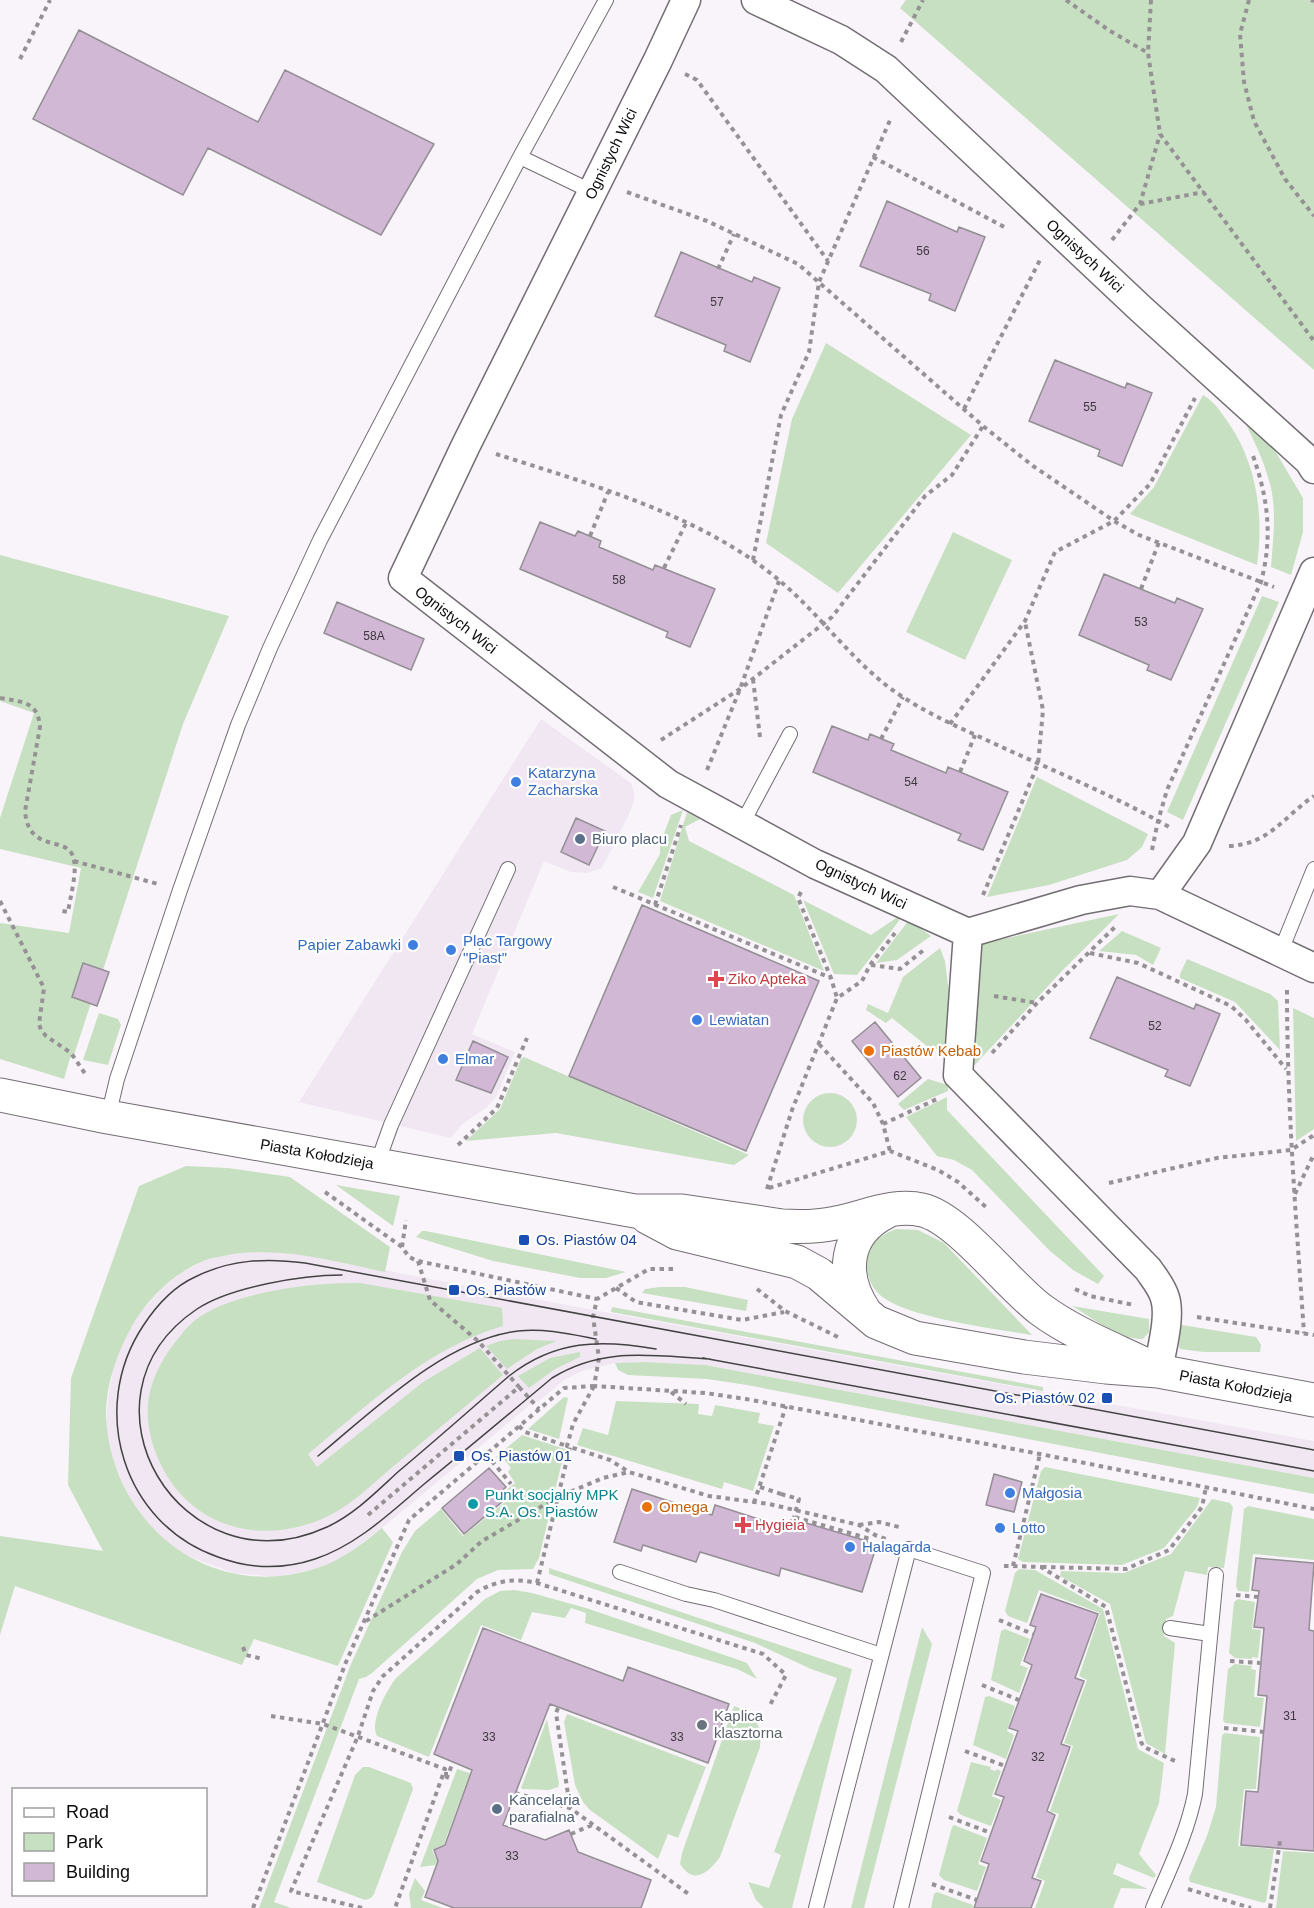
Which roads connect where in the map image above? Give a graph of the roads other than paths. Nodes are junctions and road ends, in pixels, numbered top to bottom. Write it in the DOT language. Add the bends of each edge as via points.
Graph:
graph roads {
  1 [pos="606,0"];
  2 [pos="686,0"];
  3 [pos="756,0"];
  4 [pos="520,157"];
  5 [pos="596,187"];
  6 [pos="1312,464"];
  7 [pos="1314,572"];
  8 [pos="790,734"];
  9 [pos="742,824"];
  10 [pos="508,869"];
  11 [pos="1314,869"];
  12 [pos="1148,893"];
  13 [pos="967,929"];
  14 [pos="1294,959"];
  15 [pos="0,1095"];
  16 [pos="108,1117"];
  17 [pos="377,1164"];
  18 [pos="635,1211"];
  19 [pos="888,1211"];
  20 [pos="1038,1307"];
  21 [pos="868,1316"];
  22 [pos="1024,1357"];
  23 [pos="1158,1371"];
  24 [pos="1314,1400"];
  25 [pos="620,1572"];
  26 [pos="1216,1575"];
  27 [pos="1170,1628"];
  28 [pos="1210,1634"];
  29 [pos="881,1655"];
  30 [pos="816,1908"];
  31 [pos="901,1908"];
  32 [pos="1153,1908"];
  1 -- 4 [label="lane"];
  2 -- 5 [label="street, Ognistych Wici"];
  3 -- 6 [label="street, Ognistych Wici" via="841,40 896,77 1056,230"];
  4 -- 5 [label="lane"];
  4 -- 16 [label="lane" via="304,572 270,648 238,724 180,890"];
  5 -- 9 [label="street, Ognistych Wici" via="403,578 669,784"];
  7 -- 12 [label="street" via="1197,843"];
  8 -- 9 [label="lane"];
  9 -- 13 [label="street, Ognistych Wici" via="815,864"];
  10 -- 17 [label="lane" via="391,1125"];
  11 -- 14 [label="lane"];
  12 -- 13 [label="street" via="1081,900"];
  12 -- 14 [label="street"];
  13 -- 23 [label="street" via="958,1075 1148,1269 1165,1296 1167,1312"];
  15 -- 16 [label="street, Piasta Kołodzieja"];
  16 -- 17 [label="street, Piasta Kołodzieja"];
  17 -- 18 [label="street, Piasta Kołodzieja"];
  18 -- 19 [label="street, Piasta Kołodzieja" via="681,1211 798,1227"];
  18 -- 21 [label="street, Piasta Kołodzieja" via="677,1233 796,1262 819,1274"];
  19 -- 20 [label="street, Piasta Kołodzieja" via="915,1209 930,1212 946,1222"];
  19 -- 21 [label="street" via="868,1223 851,1252 853,1289"];
  20 -- 22 [label="street" via="1046,1330 1042,1343"];
  20 -- 23 [label="street, Piasta Kołodzieja" via="1063,1324"];
  21 -- 22 [label="street, Piasta Kołodzieja" via="915,1338"];
  22 -- 23 [label="street, Piasta Kołodzieja"];
  23 -- 24 [label="street, Piasta Kołodzieja"];
  25 -- 29 [label="lane"];
  26 -- 28 [label="lane"];
  27 -- 28 [label="lane"];
  28 -- 32 [label="lane" via="1190,1820"];
  29 -- 30 [label="lane"];
  29 -- 31 [label="lane" via="909,1549 983,1573"];
}
